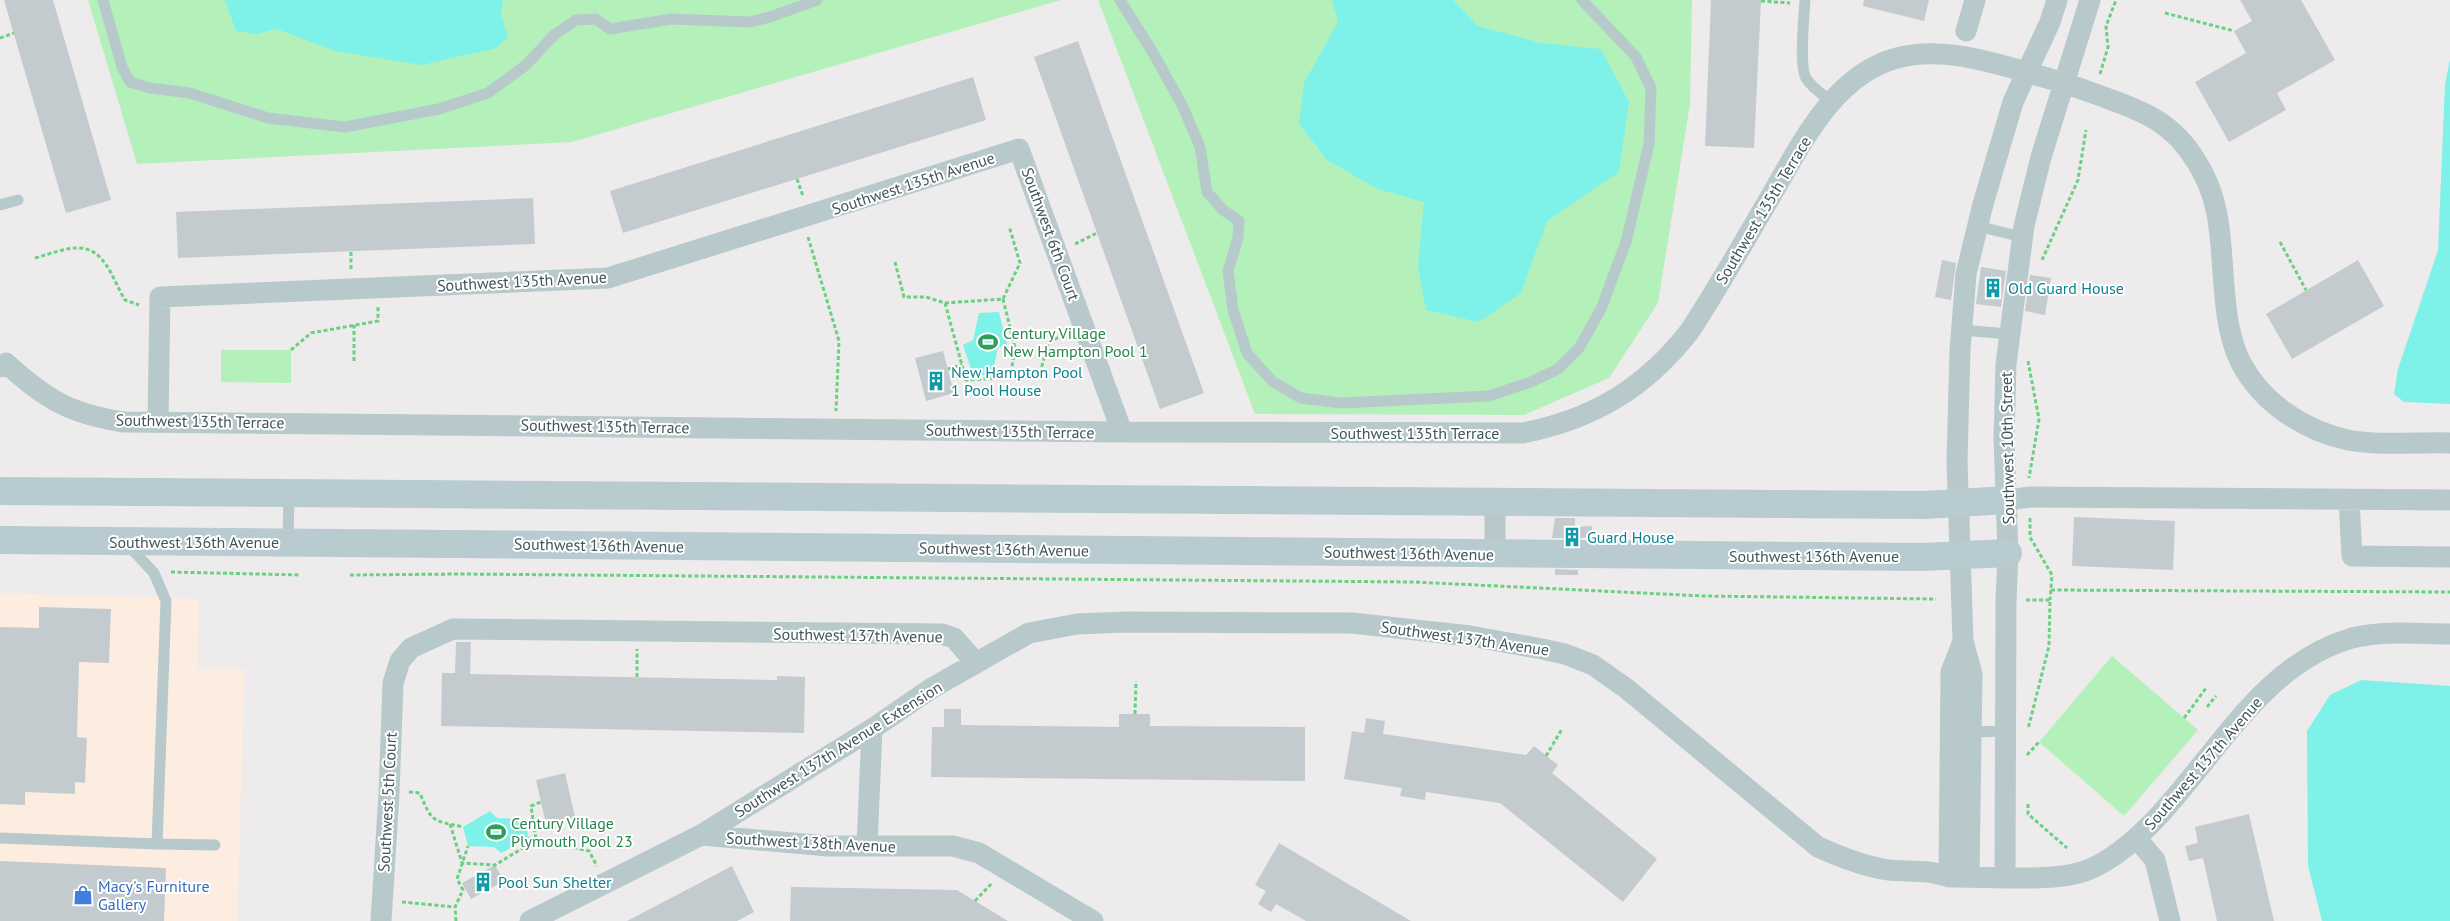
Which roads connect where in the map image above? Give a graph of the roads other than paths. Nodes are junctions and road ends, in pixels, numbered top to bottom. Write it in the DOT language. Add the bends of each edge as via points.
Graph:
graph roads {
  1 [pos="103,0"];
  2 [pos="817,0"];
  3 [pos="1120,0"];
  4 [pos="1582,0"];
  5 [pos="1975,0"];
  6 [pos="2057,0"];
  7 [pos="2090,0"];
  8 [pos="1805,2"];
  9 [pos="1966,31"];
  10 [pos="2028,73"];
  11 [pos="2065,83"];
  12 [pos="1832,102"];
  13 [pos="1020,149"];
  14 [pos="18,200"];
  15 [pos="0,205"];
  16 [pos="1977,226"];
  17 [pos="2022,237"];
  18 [pos="1962,330"];
  19 [pos="2009,334"];
  20 [pos="2,360"];
  21 [pos="158,421"];
  22 [pos="1122,432"];
  23 [pos="2450,443"];
  24 [pos="0,491"];
  25 [pos="288,494"];
  26 [pos="2007,500"];
  27 [pos="2348,500"];
  28 [pos="2450,500"];
  29 [pos="1495,502"];
  30 [pos="1958,505"];
  31 [pos="0,540"];
  32 [pos="124,541"];
  33 [pos="288,542"];
  34 [pos="2008,553"];
  35 [pos="1495,554"];
  36 [pos="1960,555"];
  37 [pos="2450,557"];
  38 [pos="2450,634"];
  39 [pos="1963,641"];
  40 [pos="976,663"];
  41 [pos="393,683"];
  42 [pos="872,729"];
  43 [pos="2006,731"];
  44 [pos="1971,732"];
  45 [pos="701,836"];
  46 [pos="0,838"];
  47 [pos="2137,838"];
  48 [pos="157,844"];
  49 [pos="215,845"];
  50 [pos="867,846"];
  51 [pos="1959,876"];
  52 [pos="2005,876"];
  53 [pos="380,921"];
  54 [pos="530,921"];
  55 [pos="1093,921"];
  56 [pos="2170,921"];
  1 -- 2 [label="lane" via="122,68 130,82 190,93 268,118 345,127 439,109 488,93 526,64 554,35 576,20 596,19 610,29 671,19 750,22"];
  3 -- 4 [label="lane" via="1183,107 1200,147 1207,192 1238,221 1238,238 1228,271 1233,310 1247,353 1273,382 1301,398 1341,403 1489,396 1558,369 1579,348 1601,309 1626,242 1649,144 1651,88 1636,57"];
  5 -- 9 [label="street"];
  6 -- 10 [label="street"];
  7 -- 11 [label="street, Southwest 10th Street"];
  8 -- 12 [label="lane" via="1802,56 1805,77"];
  10 -- 11 [label="street, Southwest 135th Terrace"];
  10 -- 12 [label="street, Southwest 135th Terrace" via="1962,56 1931,54 1897,58 1860,76"];
  10 -- 16 [label="street" via="2013,102"];
  11 -- 17 [label="street, Southwest 10th Street" via="2041,157"];
  11 -- 23 [label="street, Southwest 135th Terrace" via="2156,118 2184,143 2195,159 2208,181 2221,231 2225,308 2232,339 2241,363 2269,399 2299,421 2348,440"];
  12 -- 22 [label="street, Southwest 135th Terrace" via="1809,133 1701,314 1677,348 1630,391 1586,414 1523,433"];
  13 -- 21 [label="street, Southwest 135th Avenue" via="608,278 160,297"];
  13 -- 22 [label="street, Southwest 6th Court"];
  14 -- 15 [label="lane"];
  16 -- 17 [label="lane"];
  16 -- 18 [label="street" via="1966,274"];
  17 -- 19 [label="street, Southwest 10th Street"];
  18 -- 19 [label="lane"];
  18 -- 30 [label="street"];
  19 -- 26 [label="street, Southwest 10th Street" via="2004,438"];
  20 -- 21 [label="street, Southwest 135th Terrace" via="32,388 79,413 124,422"];
  21 -- 22 [label="street, Southwest 135th Terrace"];
  24 -- 25 [label="street"];
  25 -- 29 [label="street"];
  25 -- 33 [label="lane"];
  26 -- 27 [label="street" via="2030,497"];
  26 -- 30 [label="street"];
  26 -- 34 [label="street, Southwest 10th Street"];
  27 -- 28 [label="street"];
  27 -- 37 [label="street" via="2352,556"];
  29 -- 30 [label="street"];
  29 -- 35 [label="street"];
  30 -- 36 [label="street"];
  31 -- 32 [label="street, Southwest 136th Avenue"];
  32 -- 33 [label="street, Southwest 136th Avenue"];
  32 -- 48 [label="lane" via="154,573 166,601"];
  33 -- 35 [label="street, Southwest 136th Avenue"];
  34 -- 36 [label="street, Southwest 136th Avenue"];
  34 -- 43 [label="street, Southwest 10th Street"];
  35 -- 36 [label="street, Southwest 136th Avenue"];
  36 -- 39 [label="street"];
  38 -- 47 [label="street, Southwest 137th Avenue" via="2385,634 2353,638 2316,651 2288,671 2248,708 2203,766"];
  39 -- 44 [label="street" via="1972,674"];
  39 -- 51 [label="street" via="1951,672"];
  40 -- 41 [label="street, Southwest 137th Avenue" via="954,638 942,634 453,629 411,648 400,661"];
  40 -- 42 [label="street, Southwest 137th Avenue Extension"];
  40 -- 51 [label="street, Southwest 137th Avenue" via="1030,633 1077,624 1126,622 1352,623 1470,636 1542,648 1592,666 1627,689 1818,846 1850,861 1887,870"];
  41 -- 53 [label="street, Southwest 5th Court"];
  42 -- 45 [label="street, Southwest 137th Avenue Extension"];
  42 -- 50 [label="street"];
  43 -- 44 [label="lane"];
  43 -- 52 [label="street, Southwest 10th Street"];
  44 -- 51 [label="street"];
  45 -- 50 [label="street, Southwest 138th Avenue"];
  45 -- 54 [label="street"];
  46 -- 48 [label="lane"];
  47 -- 52 [label="street, Southwest 137th Avenue" via="2083,872 2033,878"];
  47 -- 56 [label="street" via="2155,860"];
  48 -- 49 [label="lane"];
  50 -- 55 [label="street, Southwest 138th Avenue" via="953,846 979,853"];
  51 -- 52 [label="street, Southwest 137th Avenue"];
}
